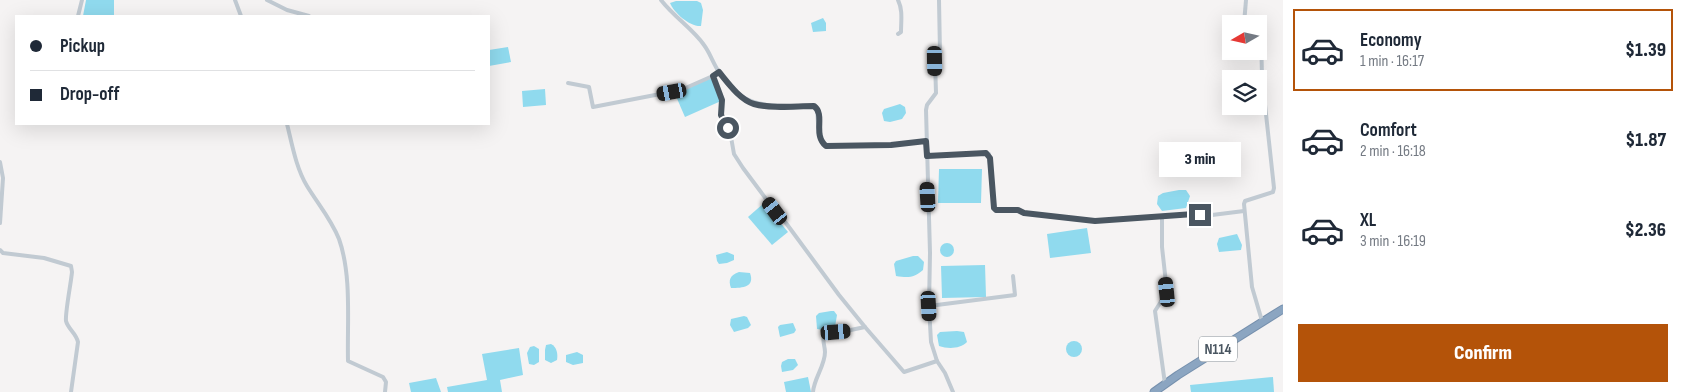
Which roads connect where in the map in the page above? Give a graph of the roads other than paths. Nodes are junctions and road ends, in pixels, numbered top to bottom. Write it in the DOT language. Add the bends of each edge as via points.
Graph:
graph roads {
  1 [pos="82,0"];
  2 [pos="235,0"];
  3 [pos="267,0"];
  4 [pos="662,0"];
  5 [pos="898,0"];
  6 [pos="939,0"];
  7 [pos="1246,0"];
  8 [pos="78,15"];
  9 [pos="241,15"];
  10 [pos="305,15"];
  11 [pos="1245,15"];
  12 [pos="898,34"];
  13 [pos="1262,60"];
  14 [pos="719,72"];
  15 [pos="713,76"];
  16 [pos="568,83"];
  17 [pos="287,125"];
  18 [pos="926,141"];
  19 [pos="927,156"];
  20 [pos="0,162"];
  21 [pos="1244,211"];
  22 [pos="1162,216"];
  23 [pos="0,223"];
  24 [pos="0,250"];
  25 [pos="1013,276"];
  26 [pos="929,306"];
  27 [pos="1283,308"];
  28 [pos="1262,321"];
  29 [pos="865,327"];
  30 [pos="937,361"];
  31 [pos="1165,384"];
  32 [pos="71,392"];
  33 [pos="385,392"];
  34 [pos="813,392"];
  35 [pos="953,392"];
  36 [pos="1154,392"];
  1 -- 8 [label="street"];
  2 -- 9 [label="street"];
  3 -- 10 [label="street"];
  4 -- 14 [label="street" via="703,44"];
  5 -- 12 [label="street" via="901,7 901,32"];
  6 -- 18 [label="street" via="940,53 935,61 935,96 926,110"];
  7 -- 11 [label="street"];
  13 -- 21 [label="street" via="1274,188 1273,192 1245,201"];
  14 -- 15 [label="street"];
  14 -- 18 [label="street" via="741,96 754,104 814,106 819,114 819,137 826,146"];
  15 -- 16 [label="street" via="681,90 593,107 591,89"];
  15 -- 29 [label="street" via="734,154"];
  17 -- 33 [label="street" via="298,165 330,219 343,254 348,302 348,361 383,377"];
  18 -- 19 [label="street"];
  19 -- 22 [label="street" via="989,154 996,210 1095,221"];
  19 -- 26 [label="street"];
  20 -- 23 [label="street" via="3,178"];
  21 -- 22 [label="street"];
  21 -- 28 [label="street" via="1252,287"];
  22 -- 31 [label="street" via="1167,292 1155,312"];
  24 -- 32 [label="street" via="71,266 66,319 78,342"];
  25 -- 26 [label="street" via="1015,295"];
  26 -- 30 [label="street" via="931,342"];
  27 -- 28 [label="highway, N114"];
  28 -- 31 [label="highway, N114"];
  29 -- 30 [label="street" via="904,372"];
  29 -- 34 [label="street" via="823,334 825,352"];
  30 -- 35 [label="street"];
  31 -- 36 [label="highway, N114"];
}
